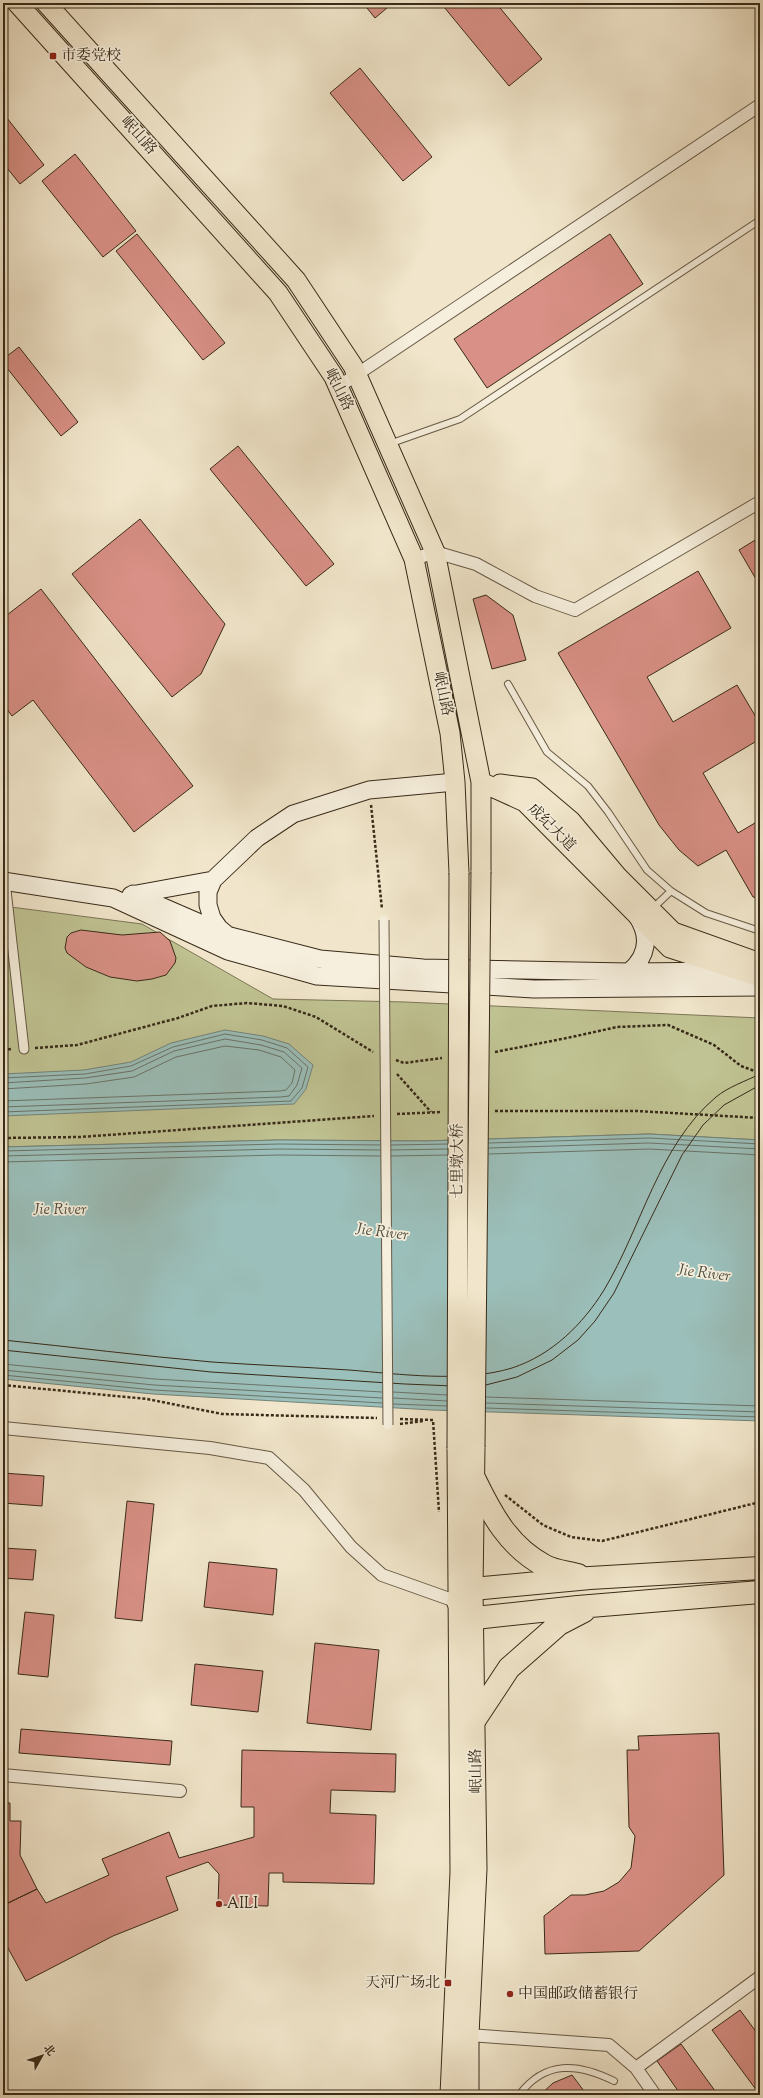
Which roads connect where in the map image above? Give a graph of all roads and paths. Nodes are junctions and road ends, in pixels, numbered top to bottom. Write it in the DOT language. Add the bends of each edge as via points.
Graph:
graph roads {
  1 [pos="17,3"];
  2 [pos="46,3"];
  3 [pos="760,105"];
  4 [pos="760,220"];
  5 [pos="357,375"];
  6 [pos="338,387"];
  7 [pos="388,444"];
  8 [pos="760,502"];
  9 [pos="435,552"];
  10 [pos="414,559"];
  11 [pos="508,684"];
  12 [pos="455,782"];
  13 [pos="481,782"];
  14 [pos="369,790"];
  15 [pos="481,872"];
  16 [pos="459,873"];
  17 [pos="213,880"];
  18 [pos="4,881"];
  19 [pos="671,891"];
  20 [pos="133,894"];
  21 [pos="113,898"];
  22 [pos="643,912"];
  23 [pos="384,920"];
  24 [pos="760,931"];
  25 [pos="230,936"];
  26 [pos="760,963"];
  27 [pos="741,971"];
  28 [pos="760,971"];
  29 [pos="629,972"];
  30 [pos="760,977"];
  31 [pos="760,987"];
  32 [pos="24,1048"];
  33 [pos="394,1071"];
  34 [pos="432,1112"];
  35 [pos="3,1385"];
  36 [pos="378,1418"];
  37 [pos="433,1420"];
  38 [pos="391,1422"];
  39 [pos="3,1428"];
  40 [pos="466,1448"];
  41 [pos="475,1480"];
  42 [pos="500,1491"];
  43 [pos="760,1502"];
  44 [pos="439,1514"];
  45 [pos="760,1568"];
  46 [pos="590,1578"];
  47 [pos="760,1592"];
  48 [pos="466,1596"];
  49 [pos="594,1606"];
  50 [pos="475,1618"];
  51 [pos="476,1718"];
  52 [pos="3,1776"];
  53 [pos="180,1791"];
  54 [pos="760,1977"];
  55 [pos="469,2034"];
  56 [pos="636,2068"];
  57 [pos="614,2081"];
  58 [pos="450,2095"];
  59 [pos="469,2095"];
  60 [pos="519,2095"];
  61 [pos="656,2095"];
  1 -- 6 [label="main road, 岷山路" via="278,293 334,377"];
  2 -- 5 [label="main road, 岷山路" via="296,280"];
  3 -- 5 [label="street"];
  4 -- 7 [label="lane" via="460,419"];
  5 -- 6 [label="street"];
  5 -- 7 [label="main road, 岷山路"];
  6 -- 10 [label="main road, 岷山路"];
  7 -- 9 [label="main road, 岷山路"];
  8 -- 9 [label="street" via="575,610 535,596 476,564"];
  9 -- 10 [label="street"];
  9 -- 13 [label="main road, 岷山路"];
  10 -- 12 [label="main road, 岷山路" via="450,733"];
  11 -- 19 [label="lane" via="548,752 588,786 647,870"];
  12 -- 14 [label="main road"];
  12 -- 16 [label="main road, 岷山路"];
  13 -- 15 [label="main road, 岷山路"];
  13 -- 22 [label="main road, 成纪大道" via="525,802"];
  14 -- 17 [label="main road" via="293,814 257,838"];
  14 -- 23 [label="path"];
  15 -- 40 [label="main road, 七里墩大桥, bridge"];
  16 -- 40 [label="main road, 七里墩大桥, bridge"];
  17 -- 20 [label="main road"];
  17 -- 25 [label="main road" via="208,892 208,905 212,918 219,928"];
  18 -- 21 [label="main road"];
  18 -- 32 [label="street"];
  19 -- 22 [label="lane"];
  19 -- 24 [label="lane" via="706,913"];
  20 -- 21 [label="main road"];
  20 -- 25 [label="main road"];
  21 -- 31 [label="main road" via="228,951 317,976 534,989"];
  22 -- 26 [label="main road, 成纪大道" via="673,932"];
  22 -- 27 [label="main road, 成纪大道" via="670,948"];
  22 -- 29 [label="main road" via="646,945 643,956"];
  23 -- 38 [label="street, bridge"];
  25 -- 29 [label="main road" via="320,959 423,968"];
  27 -- 28 [label="main road"];
  27 -- 29 [label="main road"];
  27 -- 30 [label="main road, 成纪大道"];
  33 -- 34 [label="path"];
  35 -- 36 [label="path" via="147,1399 222,1414"];
  37 -- 38 [label="path"];
  37 -- 38 [label="path"];
  37 -- 44 [label="path"];
  39 -- 48 [label="street" via="210,1448 269,1458 304,1490 351,1547 382,1575"];
  40 -- 41 [label="main road, 岷山路"];
  40 -- 48 [label="main road, 岷山路"];
  41 -- 46 [label="highway" via="493,1517 517,1547 546,1566"];
  41 -- 48 [label="main road, 岷山路"];
  42 -- 43 [label="path" via="543,1525 571,1537 602,1541"];
  45 -- 46 [label="highway"];
  46 -- 48 [label="highway"];
  47 -- 49 [label="highway"];
  48 -- 50 [label="highway"];
  48 -- 58 [label="main road, 岷山路" via="460,1872"];
  49 -- 50 [label="highway"];
  49 -- 51 [label="highway" via="558,1624 519,1658 509,1668"];
  50 -- 51 [label="main road, 岷山路"];
  51 -- 55 [label="main road, 岷山路" via="477,1869"];
  52 -- 53 [label="street"];
  54 -- 56 [label="street"];
  55 -- 56 [label="street" via="609,2045"];
  55 -- 59 [label="main road, 岷山路"];
  56 -- 61 [label="street"];
  57 -- 60 [label="lane" via="594,2071 571,2067 548,2070 527,2084"];
}
